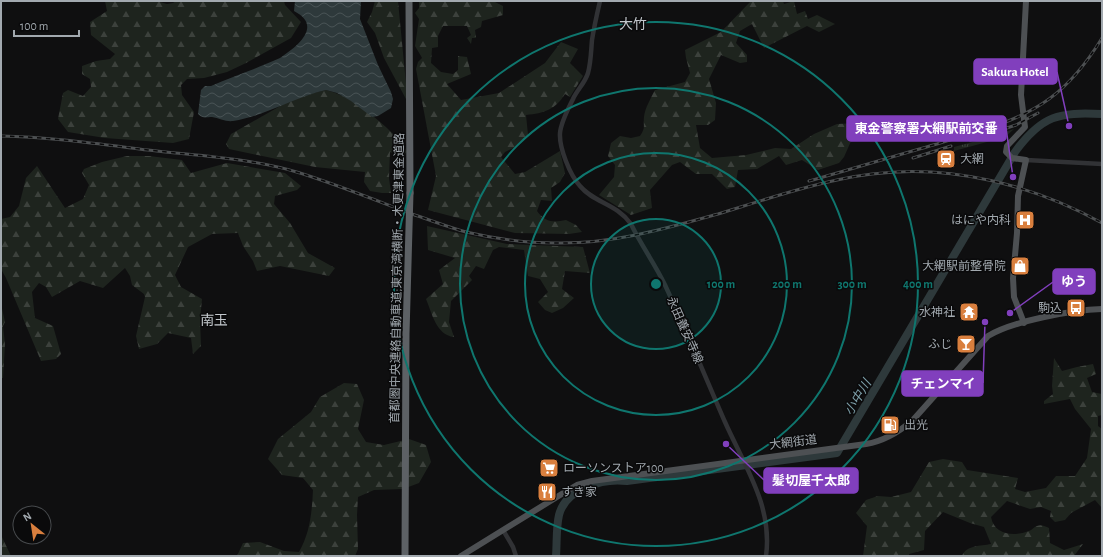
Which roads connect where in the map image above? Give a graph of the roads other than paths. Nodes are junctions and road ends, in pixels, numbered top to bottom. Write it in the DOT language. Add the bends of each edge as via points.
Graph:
graph roads {
  1 [pos="409,1"];
  2 [pos="600,1"];
  3 [pos="1026,1"];
  4 [pos="1026,160"];
  5 [pos="1102,164"];
  6 [pos="1102,309"];
  7 [pos="1024,323"];
  8 [pos="743,460"];
  9 [pos="503,530"];
  10 [pos="405,556"];
  11 [pos="461,556"];
  12 [pos="516,556"];
  13 [pos="766,556"];
  1 -- 10 [label="highway, 首都圏中央連絡自動車道;東京湾横断・木更津東金道路, bridge" via="410,193 406,334"];
  2 -- 8 [label="street, 永田養安寺線" via="586,79 573,98 561,127 560,139 566,160 580,186 588,194 618,210 631,224 664,283"];
  3 -- 4 [label="main road" via="1021,95 1025,127 1007,146 1006,152 1012,158"];
  4 -- 5 [label="street"];
  4 -- 7 [label="main road" via="1018,196 1018,233 1013,278 1014,297"];
  6 -- 7 [label="main road, 大網街道"];
  7 -- 8 [label="main road, 大網街道" via="988,336 913,420 900,430 874,443"];
  8 -- 9 [label="main road, 大網街道" via="588,482 571,489"];
  8 -- 13 [label="street, 永田養安寺線" via="765,514 768,536"];
  9 -- 11 [label="main road, 大網街道"];
  9 -- 12 [label="street"];
}
